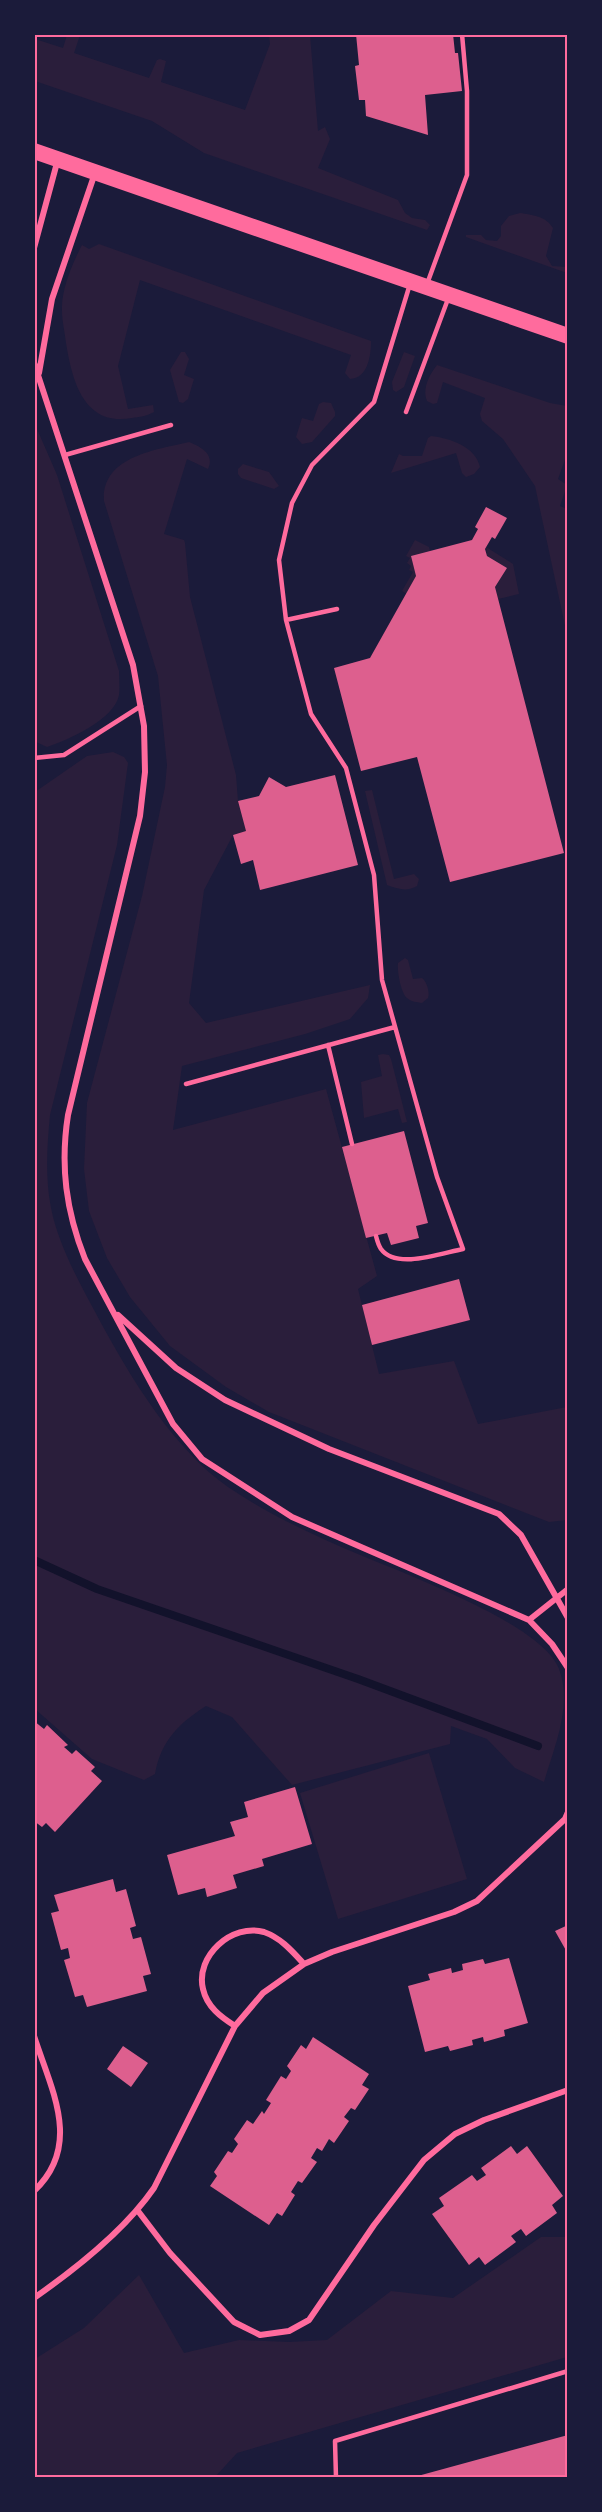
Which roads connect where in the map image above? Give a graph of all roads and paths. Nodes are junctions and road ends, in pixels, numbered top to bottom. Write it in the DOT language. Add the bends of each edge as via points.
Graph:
graph roads {
  1 [pos="462,34"];
  2 [pos="34,151"];
  3 [pos="58,159"];
  4 [pos="96,171"];
  5 [pos="34,248"];
  6 [pos="419,284"];
  7 [pos="449,295"];
  8 [pos="567,336"];
  9 [pos="34,363"];
  10 [pos="39,374"];
  11 [pos="406,412"];
  12 [pos="171,425"];
  13 [pos="65,454"];
  14 [pos="337,609"];
  15 [pos="286,620"];
  16 [pos="141,706"];
  17 [pos="34,758"];
  18 [pos="395,1027"];
  19 [pos="328,1045"];
  20 [pos="186,1084"];
  21 [pos="352,1144"];
  22 [pos="376,1236"];
  23 [pos="113,1310"];
  24 [pos="567,1589"];
  25 [pos="555,1598"];
  26 [pos="567,1618"];
  27 [pos="529,1620"];
  28 [pos="567,1668"];
  29 [pos="567,1817"];
  30 [pos="304,1964"];
  31 [pos="235,2026"];
  32 [pos="34,2036"];
  33 [pos="567,2090"];
  34 [pos="34,2191"];
  35 [pos="138,2211"];
  36 [pos="34,2298"];
  37 [pos="567,2371"];
  38 [pos="336,2478"];
  1 -- 6 [label="lane" via="467,175"];
  2 -- 3 [label="highway"];
  3 -- 4 [label="highway"];
  3 -- 5 [label="street"];
  4 -- 6 [label="highway"];
  4 -- 10 [label="street" via="52,299"];
  6 -- 7 [label="highway"];
  6 -- 15 [label="lane" via="374,402 312,465 292,503 279,560"];
  7 -- 8 [label="highway"];
  7 -- 11 [label="lane"];
  9 -- 10 [label="street"];
  10 -- 13 [label="street"];
  12 -- 13 [label="lane"];
  13 -- 16 [label="street" via="134,665"];
  14 -- 15 [label="lane"];
  15 -- 18 [label="lane" via="311,714 346,768 374,875 382,980"];
  16 -- 17 [label="lane" via="64,755"];
  16 -- 23 [label="street" via="145,771 140,816 63,1146 65,1192 73,1230"];
  18 -- 19 [label="lane"];
  18 -- 22 [label="lane" via="437,1177 463,1249 406,1260 391,1258 381,1249"];
  19 -- 20 [label="lane"];
  19 -- 21 [label="lane"];
  23 -- 25 [label="street" via="176,1368 225,1400 329,1449 499,1514 521,1535"];
  23 -- 27 [label="street" via="173,1424 202,1459 292,1518"];
  24 -- 25 [label="street"];
  25 -- 26 [label="street"];
  25 -- 27 [label="street"];
  27 -- 28 [label="street" via="552,1644"];
  29 -- 30 [label="street" via="477,1901"];
  30 -- 31 [label="street" via="263,1993"];
  30 -- 31 [label="street" via="281,1941 262,1932 238,1932 217,1944 204,1965 202,1988 215,2012"];
  31 -- 35 [label="street" via="154,2188"];
  32 -- 34 [label="street" via="62,2122 60,2152 48,2178"];
  33 -- 35 [label="street" via="455,2134 424,2160 309,2320 289,2331 260,2335 234,2322 170,2253"];
  35 -- 36 [label="street"];
  37 -- 38 [label="lane" via="335,2441"];
}
